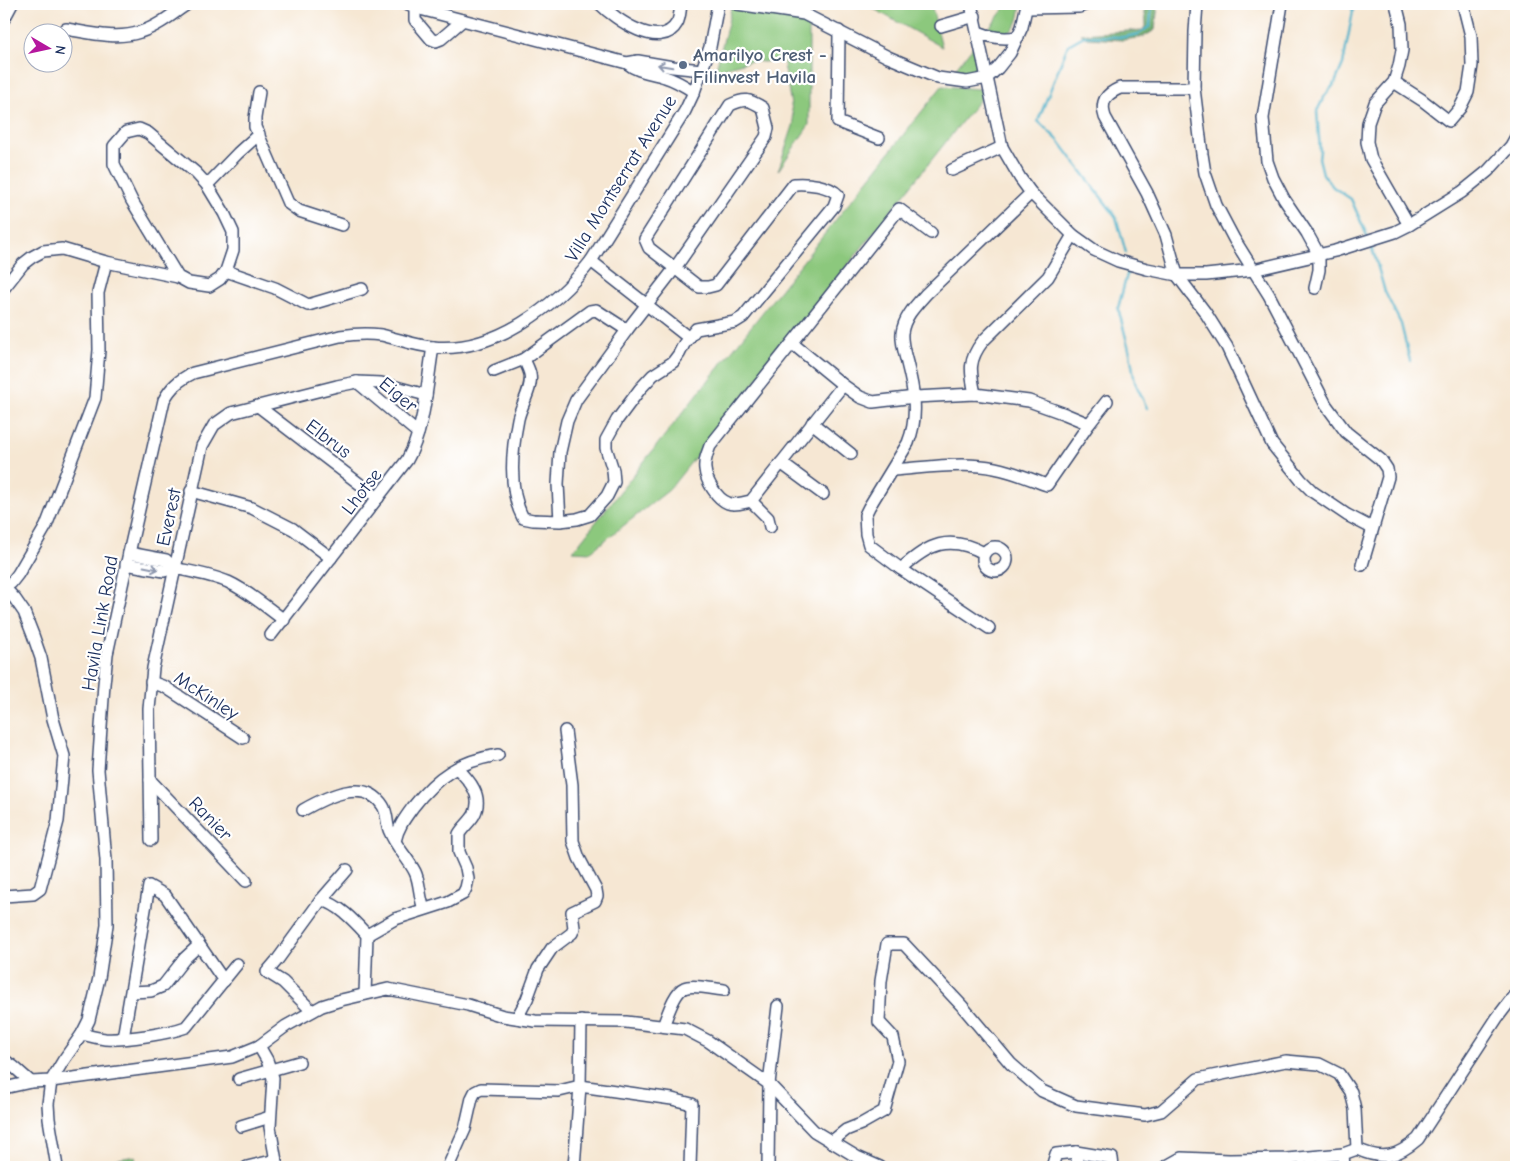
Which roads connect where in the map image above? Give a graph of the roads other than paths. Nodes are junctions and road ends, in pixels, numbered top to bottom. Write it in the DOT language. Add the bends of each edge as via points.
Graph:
graph roads {
  1 [pos="12,4"];
  2 [pos="187,4"];
  3 [pos="600,4"];
  4 [pos="681,4"];
  5 [pos="718,4"];
  6 [pos="738,4"];
  7 [pos="972,4"];
  8 [pos="1088,4"];
  9 [pos="1197,4"];
  10 [pos="1282,4"];
  11 [pos="1396,4"];
  12 [pos="1463,4"];
  13 [pos="411,5"];
  14 [pos="769,6"];
  15 [pos="1027,6"];
  16 [pos="975,16"];
  17 [pos="4,18"];
  18 [pos="463,20"];
  19 [pos="941,26"];
  20 [pos="72,30"];
  21 [pos="839,32"];
  22 [pos="978,32"];
  23 [pos="1018,37"];
  24 [pos="627,62"];
  25 [pos="702,70"];
  26 [pos="987,78"];
  27 [pos="1394,82"];
  28 [pos="1194,88"];
  29 [pos="259,92"];
  30 [pos="694,92"];
  31 [pos="259,134"];
  32 [pos="1516,136"];
  33 [pos="879,138"];
  34 [pos="1002,147"];
  35 [pos="952,170"];
  36 [pos="207,184"];
  37 [pos="1031,192"];
  38 [pos="342,225"];
  39 [pos="1409,225"];
  40 [pos="932,234"];
  41 [pos="1073,236"];
  42 [pos="1319,255"];
  43 [pos="591,261"];
  44 [pos="106,262"];
  45 [pos="675,268"];
  46 [pos="1253,270"];
  47 [pos="226,272"];
  48 [pos="1177,275"];
  49 [pos="178,277"];
  50 [pos="4,288"];
  51 [pos="1315,288"];
  52 [pos="362,289"];
  53 [pos="647,304"];
  54 [pos="627,330"];
  55 [pos="689,338"];
  56 [pos="793,344"];
  57 [pos="470,345"];
  58 [pos="433,347"];
  59 [pos="524,359"];
  60 [pos="494,371"];
  61 [pos="357,382"];
  62 [pos="843,385"];
  63 [pos="974,394"];
  64 [pos="426,395"];
  65 [pos="914,397"];
  66 [pos="1107,401"];
  67 [pos="258,406"];
  68 [pos="812,423"];
  69 [pos="1089,424"];
  70 [pos="418,433"];
  71 [pos="850,454"];
  72 [pos="781,463"];
  73 [pos="892,470"];
  74 [pos="191,491"];
  75 [pos="823,494"];
  76 [pos="378,498"];
  77 [pos="751,501"];
  78 [pos="560,520"];
  79 [pos="770,527"];
  80 [pos="1372,528"];
  81 [pos="984,553"];
  82 [pos="128,558"];
  83 [pos="331,558"];
  84 [pos="1362,565"];
  85 [pos="174,568"];
  86 [pos="901,570"];
  87 [pos="4,588"];
  88 [pos="284,620"];
  89 [pos="989,628"];
  90 [pos="271,636"];
  91 [pos="151,682"];
  92 [pos="238,732"];
  93 [pos="565,732"];
  94 [pos="498,755"];
  95 [pos="456,768"];
  96 [pos="150,780"];
  97 [pos="304,810"];
  98 [pos="151,840"];
  99 [pos="395,841"];
  100 [pos="347,870"];
  101 [pos="230,883"];
  102 [pos="4,896"];
  103 [pos="321,900"];
  104 [pos="424,909"];
  105 [pos="367,935"];
  106 [pos="198,946"];
  107 [pos="237,964"];
  108 [pos="224,981"];
  109 [pos="724,990"];
  110 [pos="132,992"];
  111 [pos="1516,993"];
  112 [pos="365,994"];
  113 [pos="778,1006"];
  114 [pos="312,1011"];
  115 [pos="517,1018"];
  116 [pos="581,1021"];
  117 [pos="663,1026"];
  118 [pos="82,1034"];
  119 [pos="123,1038"];
  120 [pos="259,1046"];
  121 [pos="4,1060"];
  122 [pos="299,1062"];
  123 [pos="271,1070"];
  124 [pos="239,1079"];
  125 [pos="31,1082"];
  126 [pos="51,1082"];
  127 [pos="769,1084"];
  128 [pos="580,1086"];
  129 [pos="4,1088"];
  130 [pos="270,1117"];
  131 [pos="242,1126"];
  132 [pos="831,1142"];
  133 [pos="1357,1149"];
  134 [pos="1076,1152"];
  135 [pos="1343,1154"];
  136 [pos="857,1157"];
  137 [pos="1323,1162"];
  138 [pos="1227,1163"];
  139 [pos="1288,1163"];
  140 [pos="276,1164"];
  141 [pos="57,1167"];
  142 [pos="247,1167"];
  143 [pos="448,1167"];
  144 [pos="574,1167"];
  145 [pos="690,1167"];
  146 [pos="768,1167"];
  147 [pos="850,1167"];
  148 [pos="880,1167"];
  149 [pos="1052,1167"];
  150 [pos="1078,1167"];
  151 [pos="1113,1167"];
  152 [pos="1165,1167"];
  153 [pos="1344,1167"];
  1 -- 17 [label="street"];
  2 -- 20 [label="street" via="140,32 115,36"];
  3 -- 4 [label="street" via="619,20 639,31 654,34 672,31 679,22"];
  5 -- 25 [label="street, Villa Montserrat Avenue" via="710,48"];
  6 -- 14 [label="street"];
  7 -- 16 [label="street"];
  8 -- 15 [label="street" via="1080,8"];
  9 -- 28 [label="street"];
  10 -- 42 [label="street" via="1263,118 1267,161 1284,200"];
  11 -- 27 [label="street" via="1402,24 1402,50"];
  12 -- 27 [label="street" via="1471,36 1472,65 1468,92 1449,121"];
  13 -- 18 [label="street"];
  13 -- 18 [label="street" via="415,20 436,41"];
  14 -- 21 [label="street" via="804,14"];
  15 -- 23 [label="street"];
  16 -- 19 [label="street"];
  16 -- 22 [label="street"];
  18 -- 24 [label="street"];
  21 -- 26 [label="street" via="938,78 967,82"];
  21 -- 33 [label="street" via="838,122"];
  22 -- 23 [label="street" via="1001,39"];
  22 -- 26 [label="street"];
  23 -- 26 [label="street" via="1010,53"];
  25 -- 24 [label="street, one-way"];
  24 -- 30 [label="street" via="635,69 664,76"];
  25 -- 30 [label="street, Villa Montserrat Avenue"];
  26 -- 34 [label="street"];
  27 -- 39 [label="street" via="1375,103 1368,124 1367,142 1371,159"];
  28 -- 46 [label="street" via="1204,164 1216,205"];
  28 -- 48 [label="street" via="1120,88 1110,92 1102,108 1166,235"];
  29 -- 31 [label="street" via="255,127"];
  30 -- 43 [label="street, Villa Montserrat Avenue" via="672,134"];
  31 -- 36 [label="street"];
  31 -- 38 [label="street" via="288,203 299,211"];
  32 -- 39 [label="street" via="1488,171 1462,192"];
  34 -- 35 [label="street"];
  34 -- 37 [label="street"];
  36 -- 47 [label="street" via="233,232 233,250"];
  36 -- 49 [label="street" via="148,133 139,129 126,132 114,146 114,164 120,178"];
  37 -- 41 [label="street"];
  37 -- 65 [label="street" via="911,311 902,333"];
  39 -- 42 [label="street"];
  40 -- 56 [label="street" via="899,209"];
  41 -- 48 [label="street" via="1118,261"];
  41 -- 63 [label="street" via="1048,277 983,340 975,352 971,364"];
  42 -- 46 [label="street"];
  42 -- 51 [label="street"];
  43 -- 53 [label="street"];
  43 -- 57 [label="street, Villa Montserrat Avenue" via="580,276 533,315 513,328"];
  44 -- 49 [label="street"];
  44 -- 50 [label="street" via="62,250 43,251 23,264"];
  44 -- 87 [label="street" via="98,293 99,350 94,398 46,526 18,574"];
  45 -- 45 [label="street" via="649,248 645,239 730,105 741,100 752,101 763,108 768,128 766,137"];
  45 -- 53 [label="street"];
  45 -- 55 [label="street" via="699,287 716,285 794,184 833,189 838,195 834,206 743,317 735,322 696,329"];
  46 -- 48 [label="street"];
  46 -- 80 [label="street" via="1326,405 1346,432 1381,460 1387,469 1388,477"];
  47 -- 49 [label="street" via="209,286 188,283"];
  47 -- 52 [label="street" via="275,288 308,305"];
  48 -- 80 [label="street" via="1228,347 1272,444 1282,458 1313,492 1347,516"];
  53 -- 54 [label="street"];
  53 -- 55 [label="street"];
  54 -- 59 [label="street" via="596,310 590,311"];
  54 -- 78 [label="street" via="576,400 566,421 558,484"];
  55 -- 78 [label="street" via="673,362 640,388 606,440 614,482 607,496 590,514 578,519"];
  56 -- 62 [label="street"];
  56 -- 77 [label="street" via="710,446 705,457 705,470 718,496 728,504"];
  57 -- 58 [label="street, Havila Link Road"];
  58 -- 64 [label="street, Lhotse"];
  58 -- 82 [label="street, Havila Link Road" via="379,335 340,336 220,365 182,379 172,386 164,400"];
  59 -- 60 [label="street"];
  59 -- 78 [label="street" via="530,385 518,418 513,454 517,506 523,518"];
  61 -- 64 [label="street, Everest" via="381,383"];
  61 -- 67 [label="street, Everest"];
  61 -- 70 [label="street, Eiger"];
  62 -- 65 [label="street" via="873,402"];
  62 -- 68 [label="street"];
  63 -- 65 [label="street"];
  63 -- 69 [label="street" via="1029,402"];
  64 -- 70 [label="street, Lhotse"];
  65 -- 73 [label="street" via="913,432"];
  66 -- 69 [label="street"];
  67 -- 74 [label="street, Everest" via="231,413 214,425 202,446"];
  67 -- 76 [label="street, Elbrus"];
  68 -- 71 [label="street"];
  68 -- 72 [label="street"];
  69 -- 73 [label="street" via="1047,485 980,466"];
  70 -- 76 [label="street, Lhotse" via="407,460"];
  72 -- 75 [label="street"];
  72 -- 77 [label="street"];
  73 -- 86 [label="street" via="868,507 866,534 869,545"];
  74 -- 83 [label="street" via="252,508 293,529"];
  74 -- 85 [label="street, Everest"];
  76 -- 83 [label="street, Lhotse"];
  77 -- 79 [label="street" via="768,518"];
  80 -- 84 [label="street"];
  81 -- 86 [label="street" via="962,544 946,543 916,555"];
  82 -- 85 [label="street" via="164,571"];
  82 -- 118 [label="street, Havila Link Road" via="108,654 99,749 107,924 94,1003"];
  83 -- 88 [label="street, Lhotse"];
  85 -- 88 [label="street" via="228,583"];
  85 -- 91 [label="street, Everest"];
  86 -- 89 [label="street"];
  87 -- 102 [label="street" via="24,612 33,635 64,756 58,821 40,889 33,894"];
  88 -- 90 [label="street, Lhotse"];
  91 -- 92 [label="street, McKinley" via="165,687"];
  91 -- 96 [label="street, Everest"];
  93 -- 115 [label="street" via="572,785 573,841 597,896 572,912 572,933 552,948 538,969"];
  94 -- 95 [label="street" via="478,758"];
  95 -- 99 [label="street" via="423,794 402,822"];
  95 -- 104 [label="street" via="475,790 477,798 474,816 459,834 459,852 468,879 466,888 463,894 448,902"];
  96 -- 98 [label="street, Everest"];
  96 -- 101 [label="street, Ranier" via="243,877"];
  97 -- 99 [label="street" via="348,791 364,791 384,808"];
  99 -- 104 [label="street" via="416,874"];
  100 -- 103 [label="street"];
  103 -- 105 [label="street" via="342,911"];
  103 -- 114 [label="street" via="267,972 283,982"];
  104 -- 105 [label="street" via="395,919"];
  105 -- 112 [label="street"];
  106 -- 108 [label="street"];
  106 -- 110 [label="street" via="163,986 151,991"];
  106 -- 110 [label="street" via="164,896 149,886"];
  107 -- 108 [label="street"];
  108 -- 119 [label="street" via="186,1027"];
  109 -- 117 [label="street" via="696,987 678,991"];
  110 -- 119 [label="street"];
  111 -- 133 [label="street" via="1418,1139 1395,1155 1383,1157"];
  112 -- 114 [label="street"];
  112 -- 115 [label="street" via="388,989"];
  113 -- 127 [label="street"];
  114 -- 120 [label="street"];
  115 -- 116 [label="street"];
  116 -- 117 [label="street"];
  116 -- 128 [label="street"];
  117 -- 127 [label="street" via="685,1029 708,1041"];
  118 -- 119 [label="street" via="103,1039"];
  118 -- 126 [label="street, Havila Link Road"];
  120 -- 123 [label="street"];
  120 -- 126 [label="street" via="232,1057"];
  121 -- 125 [label="street"];
  122 -- 123 [label="street"];
  123 -- 124 [label="street"];
  123 -- 130 [label="street"];
  125 -- 126 [label="street"];
  125 -- 129 [label="street"];
  126 -- 141 [label="street, Havila Link Road" via="48,1119"];
  127 -- 132 [label="street" via="814,1131"];
  127 -- 146 [label="street"];
  128 -- 143 [label="street" via="559,1091 481,1089 476,1092 466,1129"];
  128 -- 144 [label="street"];
  128 -- 145 [label="street" via="692,1104"];
  130 -- 131 [label="street"];
  130 -- 140 [label="street"];
  132 -- 133 [label="street" via="846,1130 884,1111 898,1061 893,1037 879,1022 881,981 886,944 904,944 1011,1064 1042,1092 1076,1106 1145,1115 1161,1111 1198,1079 1286,1062 1319,1064 1339,1074 1351,1092"];
  132 -- 136 [label="street"];
  133 -- 135 [label="street"];
  134 -- 149 [label="street" via="1056,1154"];
  134 -- 150 [label="street"];
  134 -- 151 [label="street" via="1112,1158"];
  135 -- 137 [label="street"];
  135 -- 153 [label="street"];
  136 -- 147 [label="street"];
  136 -- 148 [label="street"];
  137 -- 139 [label="street"];
  138 -- 139 [label="street"];
  138 -- 152 [label="street" via="1182,1158"];
  140 -- 142 [label="street"];
}
